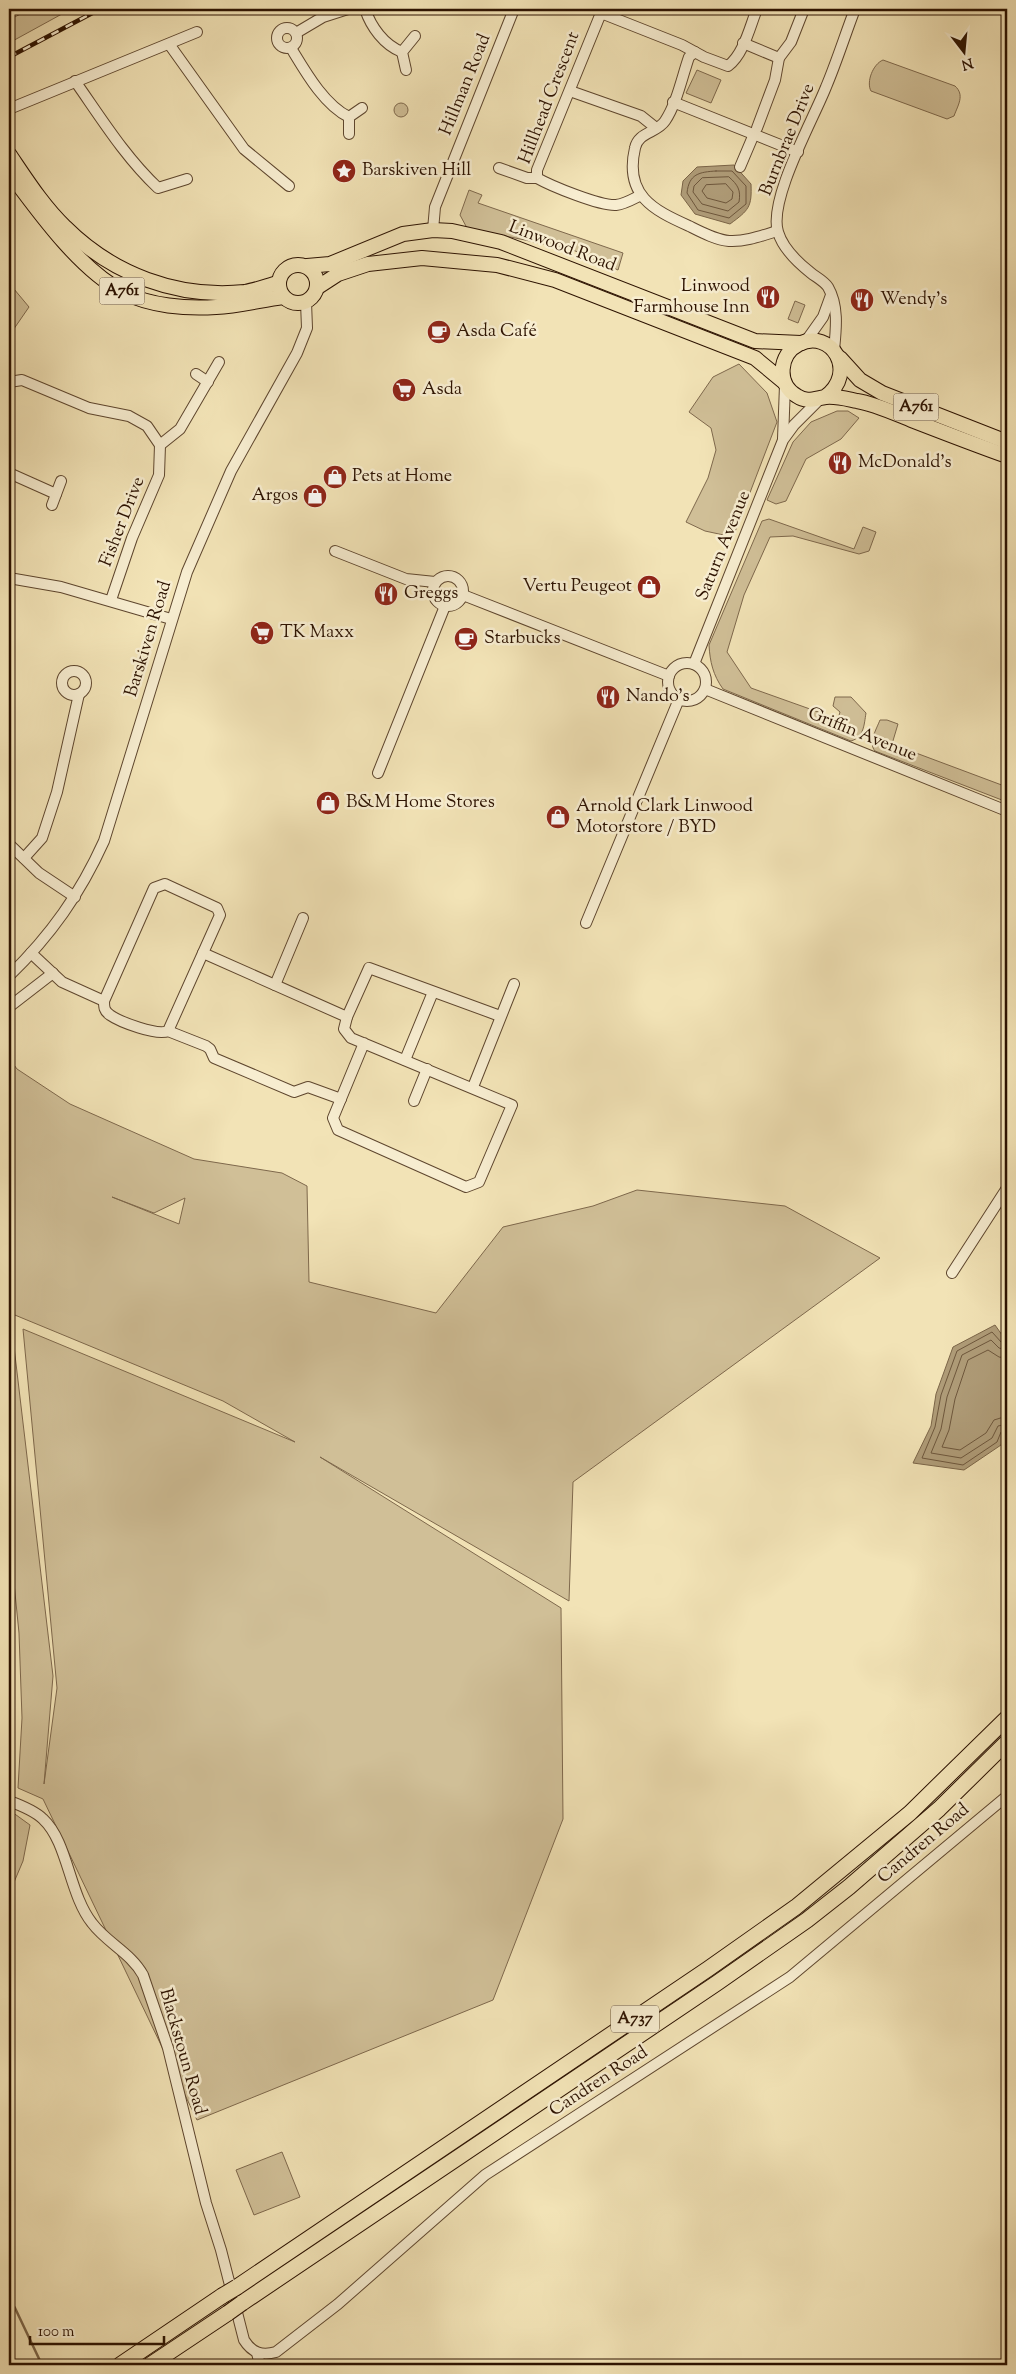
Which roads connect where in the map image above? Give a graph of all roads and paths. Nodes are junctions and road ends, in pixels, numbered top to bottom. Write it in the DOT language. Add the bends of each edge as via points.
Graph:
graph roads {
  1 [pos="348,9"];
  2 [pos="366,9"];
  3 [pos="514,9"];
  4 [pos="757,9"];
  5 [pos="804,9"];
  6 [pos="855,9"];
  7 [pos="197,32"];
  8 [pos="296,33"];
  9 [pos="415,36"];
  10 [pos="743,43"];
  11 [pos="169,44"];
  12 [pos="291,48"];
  13 [pos="402,52"];
  14 [pos="695,52"];
  15 [pos="779,58"];
  16 [pos="406,70"];
  17 [pos="75,82"];
  18 [pos="570,91"];
  19 [pos="673,102"];
  20 [pos="362,108"];
  21 [pos="9,110"];
  22 [pos="349,117"];
  23 [pos="656,128"];
  24 [pos="755,131"];
  25 [pos="349,134"];
  26 [pos="798,152"];
  27 [pos="9,154"];
  28 [pos="740,167"];
  29 [pos="499,168"];
  30 [pos="9,172"];
  31 [pos="537,178"];
  32 [pos="187,179"];
  33 [pos="289,186"];
  34 [pos="641,195"];
  35 [pos="433,230"];
  36 [pos="777,232"];
  37 [pos="307,266"];
  38 [pos="318,287"];
  39 [pos="281,290"];
  40 [pos="832,295"];
  41 [pos="306,302"];
  42 [pos="804,342"];
  43 [pos="835,352"];
  44 [pos="219,362"];
  45 [pos="196,374"];
  46 [pos="9,382"];
  47 [pos="208,382"];
  48 [pos="785,383"];
  49 [pos="823,398"];
  50 [pos="783,440"];
  51 [pos="1007,442"];
  52 [pos="160,445"];
  53 [pos="1007,456"];
  54 [pos="9,473"];
  55 [pos="61,480"];
  56 [pos="56,494"];
  57 [pos="52,505"];
  58 [pos="335,551"];
  59 [pos="9,578"];
  60 [pos="435,582"];
  61 [pos="463,596"];
  62 [pos="111,600"];
  63 [pos="444,606"];
  64 [pos="171,619"];
  65 [pos="694,664"];
  66 [pos="669,676"];
  67 [pos="705,689"];
  68 [pos="79,694"];
  69 [pos="679,699"];
  70 [pos="378,773"];
  71 [pos="1007,811"];
  72 [pos="9,844"];
  73 [pos="24,858"];
  74 [pos="75,897"];
  75 [pos="303,918"];
  76 [pos="586,923"];
  77 [pos="31,953"];
  78 [pos="203,953"];
  79 [pos="52,973"];
  80 [pos="9,976"];
  81 [pos="514,984"];
  82 [pos="275,985"];
  83 [pos="433,992"];
  84 [pos="104,1001"];
  85 [pos="9,1007"];
  86 [pos="347,1016"];
  87 [pos="500,1016"];
  88 [pos="168,1031"];
  89 [pos="364,1043"];
  90 [pos="404,1060"];
  91 [pos="427,1070"];
  92 [pos="474,1087"];
  93 [pos="341,1099"];
  94 [pos="414,1101"];
  95 [pos="1007,1188"];
  96 [pos="952,1273"];
  97 [pos="1007,1718"];
  98 [pos="1007,1742"];
  99 [pos="1007,1796"];
  100 [pos="9,1801"];
  101 [pos="257,2353"];
  102 [pos="120,2365"];
  103 [pos="150,2365"];
  104 [pos="260,2365"];
  1 -- 8 [label="street" via="323,17"];
  2 -- 13 [label="street" via="384,40"];
  3 -- 35 [label="street, Hillman Road" via="434,207"];
  4 -- 10 [label="street"];
  5 -- 15 [label="street" via="790,42"];
  6 -- 26 [label="street, Burnbrae Drive"];
  7 -- 11 [label="street"];
  8 -- 12 [label="street" via="297,42"];
  8 -- 12 [label="street" via="287,28 278,33 280,46"];
  9 -- 13 [label="street"];
  10 -- 14 [label="street" via="728,66"];
  10 -- 15 [label="street"];
  11 -- 17 [label="street"];
  11 -- 33 [label="street" via="244,149"];
  12 -- 22 [label="street" via="322,93"];
  13 -- 16 [label="street"];
  14 -- 18 [label="street, Hillhead Crescent" via="601,13"];
  14 -- 19 [label="street" via="689,57"];
  15 -- 24 [label="street" via="775,80"];
  17 -- 21 [label="street"];
  17 -- 32 [label="street" via="114,137 158,188"];
  18 -- 23 [label="street" via="641,116"];
  18 -- 31 [label="street, Hillhead Crescent" via="537,170"];
  19 -- 23 [label="street" via="664,123"];
  19 -- 24 [label="street"];
  20 -- 22 [label="street"];
  22 -- 25 [label="street"];
  23 -- 34 [label="street" via="641,137 635,146 632,166"];
  24 -- 26 [label="street"];
  24 -- 28 [label="street"];
  26 -- 36 [label="street, Burnbrae Drive" via="775,216"];
  27 -- 39 [label="main road, A761" via="64,227 131,275 204,292"];
  29 -- 31 [label="street, Hillhead Crescent" via="527,178"];
  30 -- 39 [label="main road, A761" via="53,231 90,268 123,292 165,306 216,307"];
  31 -- 34 [label="street, Hillhead Crescent" via="614,205"];
  34 -- 36 [label="street" via="649,206 664,215 727,241"];
  35 -- 37 [label="main road, Linwood Road" via="403,234 330,264"];
  35 -- 42 [label="main road, Linwood Road" via="501,242 755,342"];
  36 -- 40 [label="street" via="782,245 800,265 827,286"];
  37 -- 38 [label="main road" via="317,276"];
  37 -- 39 [label="main road" via="291,265 283,271"];
  38 -- 41 [label="main road"];
  38 -- 48 [label="main road, Linwood Road" via="338,274 368,264 422,258 497,265 555,280 755,358"];
  39 -- 41 [label="main road, A761" via="293,303"];
  40 -- 42 [label="street" via="823,317"];
  40 -- 43 [label="street" via="836,317"];
  41 -- 64 [label="street, Barskiven Road" via="307,328 297,353 231,471 204,530"];
  42 -- 43 [label="main road" via="820,342"];
  42 -- 48 [label="main road" via="786,355 783,363"];
  43 -- 49 [label="main road" via="841,372 839,382"];
  43 -- 51 [label="main road, A761" via="860,380 871,387"];
  44 -- 47 [label="street"];
  45 -- 47 [label="street"];
  46 -- 52 [label="street" via="22,380 89,408 129,416 147,426"];
  47 -- 52 [label="street" via="180,429"];
  48 -- 49 [label="main road" via="797,396 806,400"];
  48 -- 50 [label="street, Saturn Avenue"];
  49 -- 50 [label="street, Saturn Avenue"];
  49 -- 53 [label="main road, A761" via="866,402"];
  50 -- 65 [label="street, Saturn Avenue"];
  52 -- 62 [label="street, Fisher Drive" via="159,475 132,538"];
  54 -- 56 [label="street"];
  55 -- 56 [label="street"];
  56 -- 57 [label="street"];
  58 -- 60 [label="street" via="406,580"];
  59 -- 62 [label="street"];
  60 -- 61 [label="street" via="442,576 453,576 462,586"];
  60 -- 63 [label="street" via="433,597"];
  61 -- 63 [label="street" via="457,603"];
  61 -- 66 [label="street"];
  62 -- 64 [label="street"];
  63 -- 70 [label="street"];
  64 -- 74 [label="street, Barskiven Road" via="104,841"];
  65 -- 66 [label="street" via="681,664"];
  65 -- 67 [label="street" via="705,676"];
  66 -- 69 [label="street" via="670,690"];
  67 -- 69 [label="street" via="695,699"];
  67 -- 71 [label="street, Griffin Avenue"];
  68 -- 73 [label="street" via="42,838"];
  69 -- 76 [label="street"];
  72 -- 73 [label="street"];
  73 -- 74 [label="street"];
  74 -- 77 [label="street, Barskiven Road" via="58,923"];
  75 -- 82 [label="street"];
  77 -- 79 [label="street"];
  77 -- 80 [label="street, Barskiven Road"];
  78 -- 82 [label="street"];
  78 -- 84 [label="street" via="220,915 217,908 165,884 154,888"];
  78 -- 88 [label="street"];
  79 -- 84 [label="street" via="62,982"];
  79 -- 85 [label="street"];
  81 -- 87 [label="street"];
  82 -- 86 [label="street"];
  83 -- 86 [label="street" via="369,968"];
  83 -- 87 [label="street"];
  83 -- 90 [label="street"];
  84 -- 88 [label="street" via="104,1009 109,1015 150,1031"];
  86 -- 89 [label="street" via="344,1028 351,1038"];
  87 -- 92 [label="street"];
  88 -- 93 [label="street" via="206,1046 214,1058 294,1092 308,1087"];
  89 -- 90 [label="street"];
  89 -- 93 [label="street"];
  90 -- 91 [label="street"];
  91 -- 92 [label="street"];
  91 -- 94 [label="street"];
  92 -- 93 [label="street" via="512,1105 479,1182 466,1187 338,1130 332,1118"];
  95 -- 96 [label="street"];
  97 -- 102 [label="highway, A737, bridge" via="910,1812 789,1912"];
  98 -- 103 [label="highway, A737, bridge" via="919,1827 807,1920"];
  99 -- 101 [label="street, Candren Road" via="790,1977 485,2176 338,2304 276,2352"];
  100 -- 101 [label="street, Blackstoun Road" via="42,1818 54,1832 80,1905 92,1923 137,1965 142,1975 168,2048 244,2340"];
  101 -- 104 [label="street"];
}
